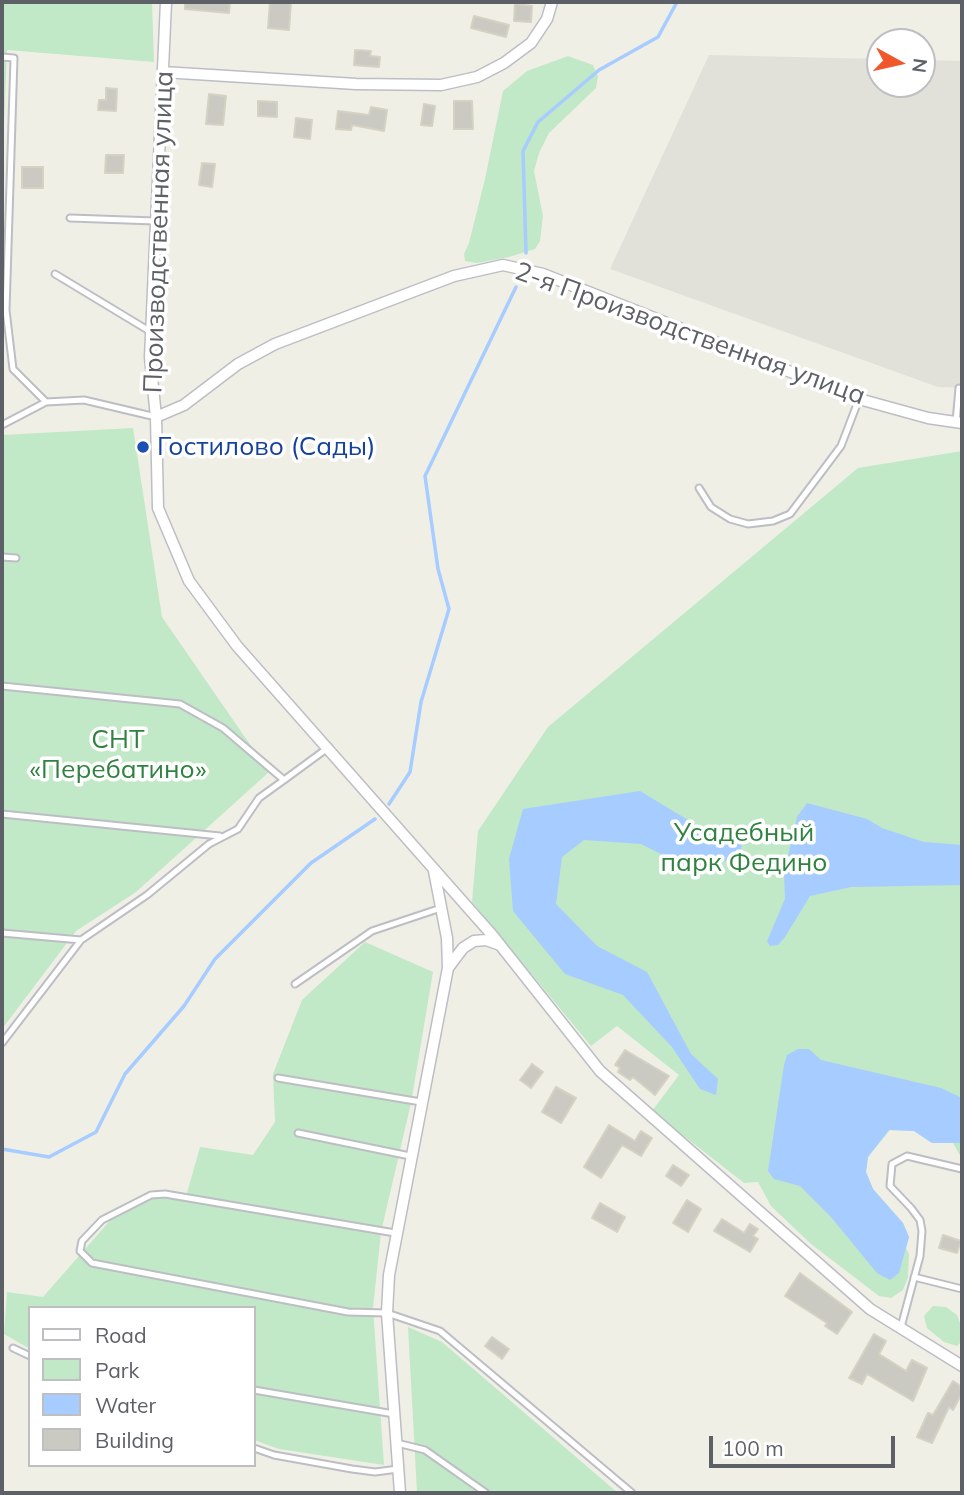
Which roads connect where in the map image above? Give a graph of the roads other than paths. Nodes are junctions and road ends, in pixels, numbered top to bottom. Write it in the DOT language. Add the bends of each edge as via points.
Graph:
graph roads {
  1 [pos="166,2"];
  2 [pos="552,2"];
  3 [pos="2,57"];
  4 [pos="163,72"];
  5 [pos="2,182"];
  6 [pos="10,183"];
  7 [pos="70,218"];
  8 [pos="155,221"];
  9 [pos="55,274"];
  10 [pos="4,309"];
  11 [pos="151,332"];
  12 [pos="959,388"];
  13 [pos="859,399"];
  14 [pos="47,402"];
  15 [pos="156,417"];
  16 [pos="959,423"];
  17 [pos="2,425"];
  18 [pos="699,488"];
  19 [pos="2,557"];
  20 [pos="16,558"];
  21 [pos="2,686"];
  22 [pos="329,747"];
  23 [pos="284,779"];
  24 [pos="2,814"];
  25 [pos="223,836"];
  26 [pos="434,870"];
  27 [pos="441,908"];
  28 [pos="2,933"];
  29 [pos="81,940"];
  30 [pos="500,945"];
  31 [pos="448,968"];
  32 [pos="295,985"];
  33 [pos="2,1043"];
  34 [pos="278,1078"];
  35 [pos="421,1102"];
  36 [pos="298,1133"];
  37 [pos="410,1156"];
  38 [pos="962,1168"];
  39 [pos="395,1233"];
  40 [pos="914,1277"];
  41 [pos="962,1289"];
  42 [pos="387,1313"];
  43 [pos="900,1330"];
  44 [pos="13,1348"];
  45 [pos="28,1355"];
  46 [pos="962,1366"];
  47 [pos="256,1390"];
  48 [pos="394,1414"];
  49 [pos="397,1443"];
  50 [pos="256,1449"];
  51 [pos="398,1469"];
  52 [pos="400,1493"];
  53 [pos="486,1493"];
  54 [pos="632,1493"];
  1 -- 4 [label="street, Производственная улица"];
  2 -- 4 [label="street" via="547,19 522,50 477,77 441,85"];
  3 -- 6 [label="lane" via="14,58"];
  4 -- 8 [label="street, Производственная улица"];
  5 -- 6 [label="lane"];
  6 -- 10 [label="lane"];
  7 -- 8 [label="lane"];
  8 -- 11 [label="street, Производственная улица"];
  9 -- 11 [label="lane"];
  10 -- 14 [label="lane" via="13,369"];
  11 -- 15 [label="street, Производственная улица"];
  12 -- 16 [label="lane"];
  13 -- 15 [label="street, 2-я Производственная улица" via="568,283 503,265 454,276 275,344 237,364 184,405"];
  13 -- 16 [label="street, 2-я Производственная улица"];
  13 -- 18 [label="lane" via="841,446 790,514 748,524 730,519 711,507"];
  14 -- 15 [label="lane" via="84,400"];
  14 -- 17 [label="lane"];
  15 -- 22 [label="street, Производственная улица" via="158,508 189,580 237,646"];
  19 -- 20 [label="lane"];
  21 -- 23 [label="lane" via="180,704 222,728"];
  22 -- 23 [label="lane"];
  22 -- 26 [label="street, Производственная улица"];
  23 -- 25 [label="lane" via="259,798 238,829"];
  24 -- 25 [label="lane"];
  25 -- 29 [label="lane"];
  26 -- 27 [label="street"];
  26 -- 30 [label="street, Производственная улица"];
  27 -- 31 [label="street"];
  27 -- 32 [label="lane" via="372,931"];
  28 -- 29 [label="lane"];
  29 -- 33 [label="lane"];
  30 -- 31 [label="street" via="474,941"];
  30 -- 43 [label="street, Производственная улица" via="611,1080 819,1265"];
  31 -- 35 [label="street"];
  34 -- 35 [label="lane"];
  35 -- 37 [label="street"];
  36 -- 37 [label="lane"];
  37 -- 39 [label="street"];
  38 -- 40 [label="lane" via="907,1156 891,1164 890,1186 920,1220"];
  39 -- 42 [label="street"];
  39 -- 42 [label="lane" via="165,1194 151,1195 102,1220 82,1241 80,1251 92,1264 348,1312"];
  40 -- 41 [label="lane"];
  40 -- 43 [label="lane"];
  42 -- 48 [label="street"];
  42 -- 54 [label="lane" via="448,1336"];
  43 -- 46 [label="street, Производственная улица"];
  44 -- 45 [label="lane"];
  47 -- 48 [label="lane"];
  48 -- 49 [label="street"];
  49 -- 51 [label="street"];
  49 -- 53 [label="lane" via="425,1450"];
  50 -- 51 [label="lane" via="352,1469"];
  51 -- 52 [label="street"];
}
